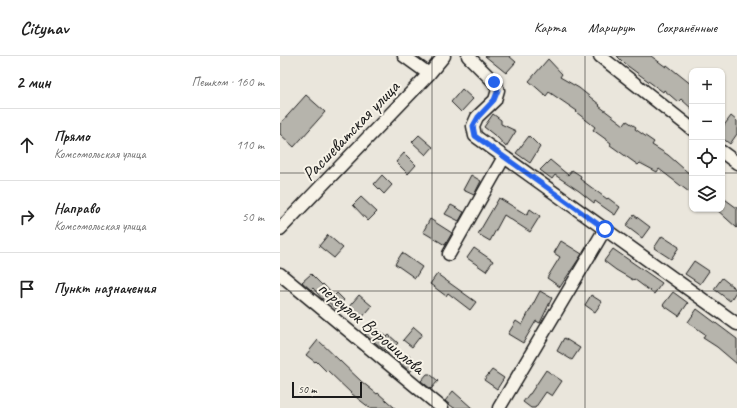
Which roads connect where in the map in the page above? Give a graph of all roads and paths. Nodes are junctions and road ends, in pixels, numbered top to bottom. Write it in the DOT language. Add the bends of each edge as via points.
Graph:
graph roads {
  1 [pos="404,56"];
  2 [pos="444,56"];
  3 [pos="468,56"];
  4 [pos="600,56"];
  5 [pos="429,74"];
  6 [pos="689,127"];
  7 [pos="725,154"];
  8 [pos="504,157"];
  9 [pos="737,163"];
  10 [pos="280,229"];
  11 [pos="605,229"];
  12 [pos="450,254"];
  13 [pos="280,274"];
  14 [pos="737,324"];
  15 [pos="442,408"];
  16 [pos="499,408"];
  1 -- 5 [label="street"];
  2 -- 5 [label="street, Расшеватская улица"];
  3 -- 8 [label="street" via="494,82 498,90 494,100 473,126 475,136"];
  4 -- 6 [label="street"];
  5 -- 10 [label="street, Расшеватская улица"];
  7 -- 9 [label="street"];
  8 -- 11 [label="street"];
  8 -- 12 [label="street"];
  11 -- 14 [label="street"];
  11 -- 16 [label="street"];
  13 -- 15 [label="street, переулок Ворошилова"];
}
